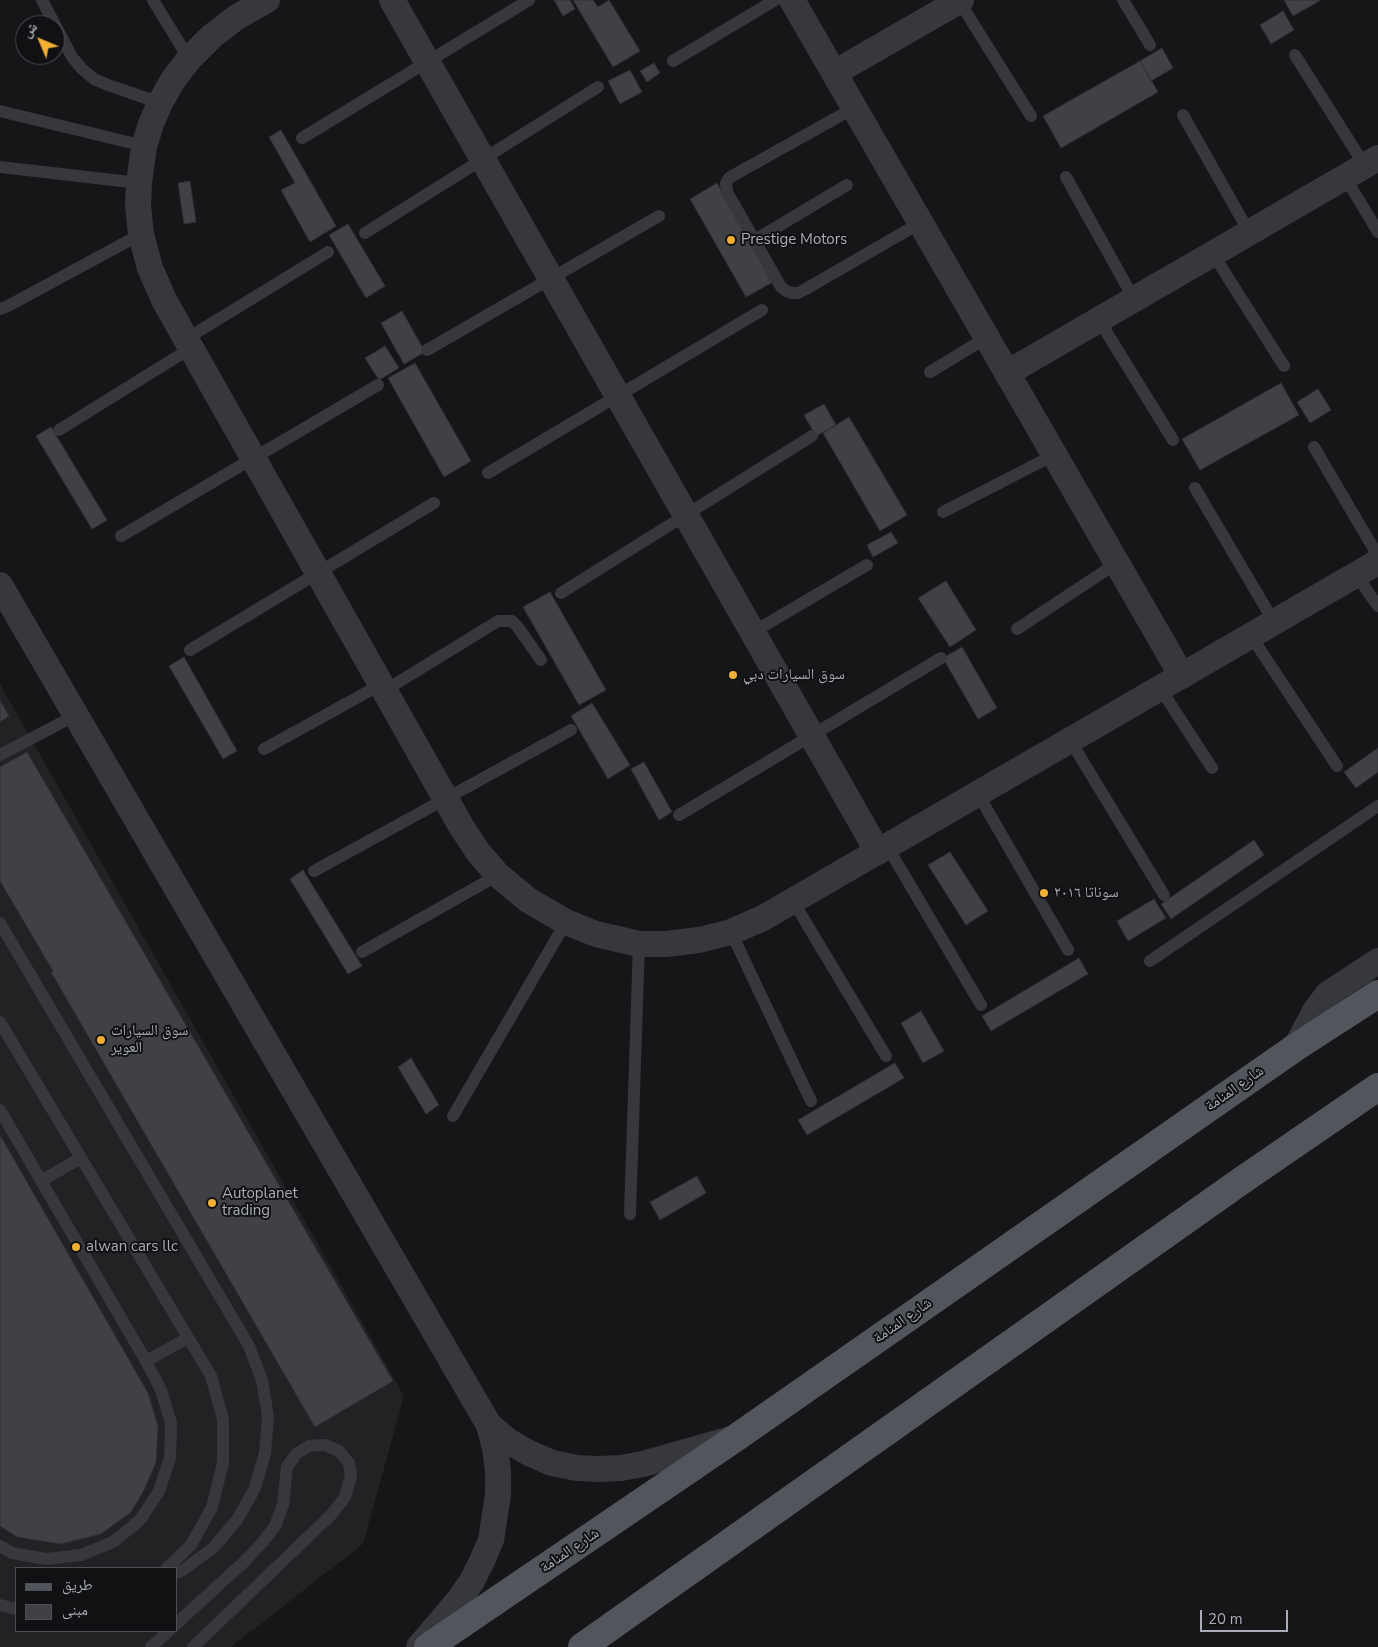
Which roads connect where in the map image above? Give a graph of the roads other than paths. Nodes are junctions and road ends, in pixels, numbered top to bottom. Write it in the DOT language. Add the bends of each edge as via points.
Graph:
graph roads {
  1 [pos="42,0"];
  2 [pos="153,0"];
  3 [pos="267,0"];
  4 [pos="392,0"];
  5 [pos="529,0"];
  6 [pos="775,0"];
  7 [pos="792,0"];
  8 [pos="960,0"];
  9 [pos="1123,0"];
  10 [pos="1150,45"];
  11 [pos="1295,56"];
  12 [pos="189,59"];
  13 [pos="673,61"];
  14 [pos="427,62"];
  15 [pos="834,73"];
  16 [pos="598,87"];
  17 [pos="160,103"];
  18 [pos="854,108"];
  19 [pos="0,111"];
  20 [pos="1183,115"];
  21 [pos="1031,116"];
  22 [pos="302,138"];
  23 [pos="144,146"];
  24 [pos="482,160"];
  25 [pos="0,167"];
  26 [pos="1363,167"];
  27 [pos="1066,177"];
  28 [pos="139,183"];
  29 [pos="847,185"];
  30 [pos="659,216"];
  31 [pos="920,222"];
  32 [pos="1249,232"];
  33 [pos="1378,232"];
  34 [pos="365,233"];
  35 [pos="141,234"];
  36 [pos="755,240"];
  37 [pos="328,252"];
  38 [pos="1213,254"];
  39 [pos="550,279"];
  40 [pos="1134,299"];
  41 [pos="0,309"];
  42 [pos="762,310"];
  43 [pos="1099,320"];
  44 [pos="986,338"];
  45 [pos="188,344"];
  46 [pos="427,350"];
  47 [pos="1284,366"];
  48 [pos="930,372"];
  49 [pos="1007,373"];
  50 [pos="378,385"];
  51 [pos="618,396"];
  52 [pos="58,430"];
  53 [pos="812,436"];
  54 [pos="1173,440"];
  55 [pos="1314,447"];
  56 [pos="1054,455"];
  57 [pos="253,459"];
  58 [pos="488,473"];
  59 [pos="1195,488"];
  60 [pos="434,503"];
  61 [pos="943,512"];
  62 [pos="686,515"];
  63 [pos="121,536"];
  64 [pos="1378,556"];
  65 [pos="1378,562"];
  66 [pos="1117,563"];
  67 [pos="867,566"];
  68 [pos="317,573"];
  69 [pos="1356,575"];
  70 [pos="0,585"];
  71 [pos="561,593"];
  72 [pos="1378,606"];
  73 [pos="1274,622"];
  74 [pos="1017,629"];
  75 [pos="753,632"];
  76 [pos="1251,636"];
  77 [pos="190,650"];
  78 [pos="941,658"];
  79 [pos="541,660"];
  80 [pos="1171,682"];
  81 [pos="382,688"];
  82 [pos="76,715"];
  83 [pos="571,730"];
  84 [pos="812,736"];
  85 [pos="1070,740"];
  86 [pos="264,749"];
  87 [pos="0,755"];
  88 [pos="1337,766"];
  89 [pos="1212,768"];
  90 [pos="978,794"];
  91 [pos="445,799"];
  92 [pos="1378,806"];
  93 [pos="679,815"];
  94 [pos="882,849"];
  95 [pos="314,872"];
  96 [pos="498,875"];
  97 [pos="1164,894"];
  98 [pos="793,901"];
  99 [pos="566,922"];
  100 [pos="0,923"];
  101 [pos="731,932"];
  102 [pos="639,944"];
  103 [pos="1068,950"];
  104 [pos="362,952"];
  105 [pos="1150,961"];
  106 [pos="1378,961"];
  107 [pos="1378,994"];
  108 [pos="981,1005"];
  109 [pos="0,1022"];
  110 [pos="1296,1047"];
  111 [pos="886,1056"];
  112 [pos="1378,1086"];
  113 [pos="810,1100"];
  114 [pos="0,1110"];
  115 [pos="453,1116"];
  116 [pos="81,1158"];
  117 [pos="42,1181"];
  118 [pos="630,1214"];
  119 [pos="188,1338"];
  120 [pos="146,1361"];
  121 [pos="488,1425"];
  122 [pos="737,1437"];
  123 [pos="0,1546"];
  124 [pos="168,1567"];
  125 [pos="178,1572"];
  126 [pos="0,1605"];
  127 [pos="15,1609"];
  128 [pos="178,1622"];
  129 [pos="168,1632"];
  130 [pos="151,1647"];
  131 [pos="192,1647"];
  132 [pos="419,1647"];
  133 [pos="428,1647"];
  134 [pos="582,1647"];
  1 -- 17 [label="lane" via="72,57 82,69 108,85"];
  2 -- 12 [label="lane"];
  3 -- 12 [label="street" via="237,17"];
  4 -- 14 [label="street"];
  5 -- 14 [label="lane"];
  6 -- 13 [label="lane"];
  7 -- 15 [label="street"];
  8 -- 15 [label="street"];
  8 -- 21 [label="lane"];
  9 -- 10 [label="lane"];
  11 -- 26 [label="lane"];
  12 -- 17 [label="street"];
  14 -- 22 [label="lane"];
  14 -- 24 [label="street"];
  15 -- 18 [label="street"];
  16 -- 24 [label="lane"];
  17 -- 23 [label="street"];
  18 -- 31 [label="street"];
  18 -- 36 [label="lane" via="729,178 725,188"];
  19 -- 23 [label="lane"];
  20 -- 32 [label="lane"];
  23 -- 28 [label="street"];
  24 -- 34 [label="lane"];
  24 -- 39 [label="street"];
  25 -- 28 [label="lane"];
  26 -- 32 [label="street"];
  26 -- 33 [label="lane"];
  27 -- 40 [label="lane"];
  28 -- 35 [label="street"];
  29 -- 36 [label="lane"];
  30 -- 39 [label="lane"];
  31 -- 36 [label="lane" via="798,293 781,287"];
  31 -- 44 [label="street"];
  32 -- 38 [label="street"];
  35 -- 41 [label="lane"];
  35 -- 45 [label="street" via="150,268"];
  37 -- 45 [label="lane"];
  38 -- 40 [label="street"];
  38 -- 47 [label="lane"];
  39 -- 46 [label="lane"];
  39 -- 51 [label="street"];
  40 -- 43 [label="street"];
  42 -- 51 [label="lane"];
  43 -- 49 [label="street"];
  43 -- 54 [label="lane"];
  44 -- 48 [label="lane"];
  44 -- 49 [label="street"];
  45 -- 52 [label="lane"];
  45 -- 57 [label="street"];
  49 -- 56 [label="street"];
  50 -- 57 [label="lane"];
  51 -- 58 [label="lane"];
  51 -- 62 [label="street"];
  53 -- 62 [label="lane"];
  55 -- 64 [label="lane"];
  56 -- 61 [label="lane"];
  56 -- 66 [label="street"];
  57 -- 63 [label="lane"];
  57 -- 68 [label="street"];
  59 -- 73 [label="lane"];
  60 -- 68 [label="lane"];
  62 -- 71 [label="lane"];
  62 -- 75 [label="street"];
  65 -- 69 [label="street"];
  66 -- 74 [label="lane"];
  66 -- 80 [label="street"];
  67 -- 75 [label="lane"];
  68 -- 77 [label="lane"];
  68 -- 81 [label="street"];
  69 -- 72 [label="lane"];
  69 -- 73 [label="street"];
  70 -- 82 [label="street"];
  73 -- 76 [label="street"];
  75 -- 84 [label="street"];
  76 -- 80 [label="street"];
  76 -- 88 [label="lane"];
  78 -- 84 [label="lane"];
  79 -- 81 [label="lane" via="517,626 505,620 498,621"];
  80 -- 85 [label="street"];
  80 -- 89 [label="lane"];
  81 -- 86 [label="lane"];
  81 -- 91 [label="street"];
  82 -- 87 [label="lane"];
  82 -- 121 [label="street"];
  83 -- 91 [label="lane"];
  84 -- 93 [label="lane"];
  84 -- 94 [label="street"];
  85 -- 90 [label="street"];
  85 -- 97 [label="lane"];
  90 -- 94 [label="street"];
  90 -- 103 [label="lane"];
  91 -- 95 [label="lane"];
  91 -- 96 [label="street" via="478,852"];
  92 -- 105 [label="lane"];
  94 -- 98 [label="street"];
  94 -- 108 [label="lane"];
  96 -- 99 [label="street" via="528,900"];
  96 -- 104 [label="lane"];
  98 -- 101 [label="street"];
  98 -- 111 [label="lane"];
  99 -- 102 [label="street" via="596,934"];
  99 -- 115 [label="lane"];
  100 -- 125 [label="lane" via="249,1346 262,1380 268,1416 265,1453 255,1488 237,1520 213,1548"];
  101 -- 102 [label="street" via="699,940"];
  101 -- 113 [label="lane"];
  102 -- 118 [label="lane"];
  106 -- 110 [label="street" via="1328,994"];
  107 -- 110 [label="main road, شارع المنامة"];
  109 -- 116 [label="lane"];
  110 -- 122 [label="main road, شارع المنامة"];
  112 -- 134 [label="main road"];
  114 -- 117 [label="lane"];
  116 -- 117 [label="lane"];
  116 -- 119 [label="lane"];
  117 -- 120 [label="lane"];
  119 -- 120 [label="lane"];
  119 -- 124 [label="lane" via="214,1385 223,1419 223,1463 212,1507 191,1545"];
  120 -- 123 [label="lane" via="161,1390 171,1423 170,1458 159,1491 140,1520 113,1542 81,1555 46,1559 12,1553"];
  121 -- 122 [label="street" via="529,1453 577,1468 620,1468 643,1464"];
  121 -- 132 [label="street" via="498,1471 491,1540 472,1581"];
  122 -- 133 [label="main road, شارع المنامة"];
  126 -- 127 [label="lane"];
  128 -- 131 [label="lane" via="245,1560 275,1526 283,1505 287,1466 296,1454 309,1446 325,1445 339,1451 350,1463 351,1476 344,1497 331,1515"];
  129 -- 130 [label="lane"];
}
